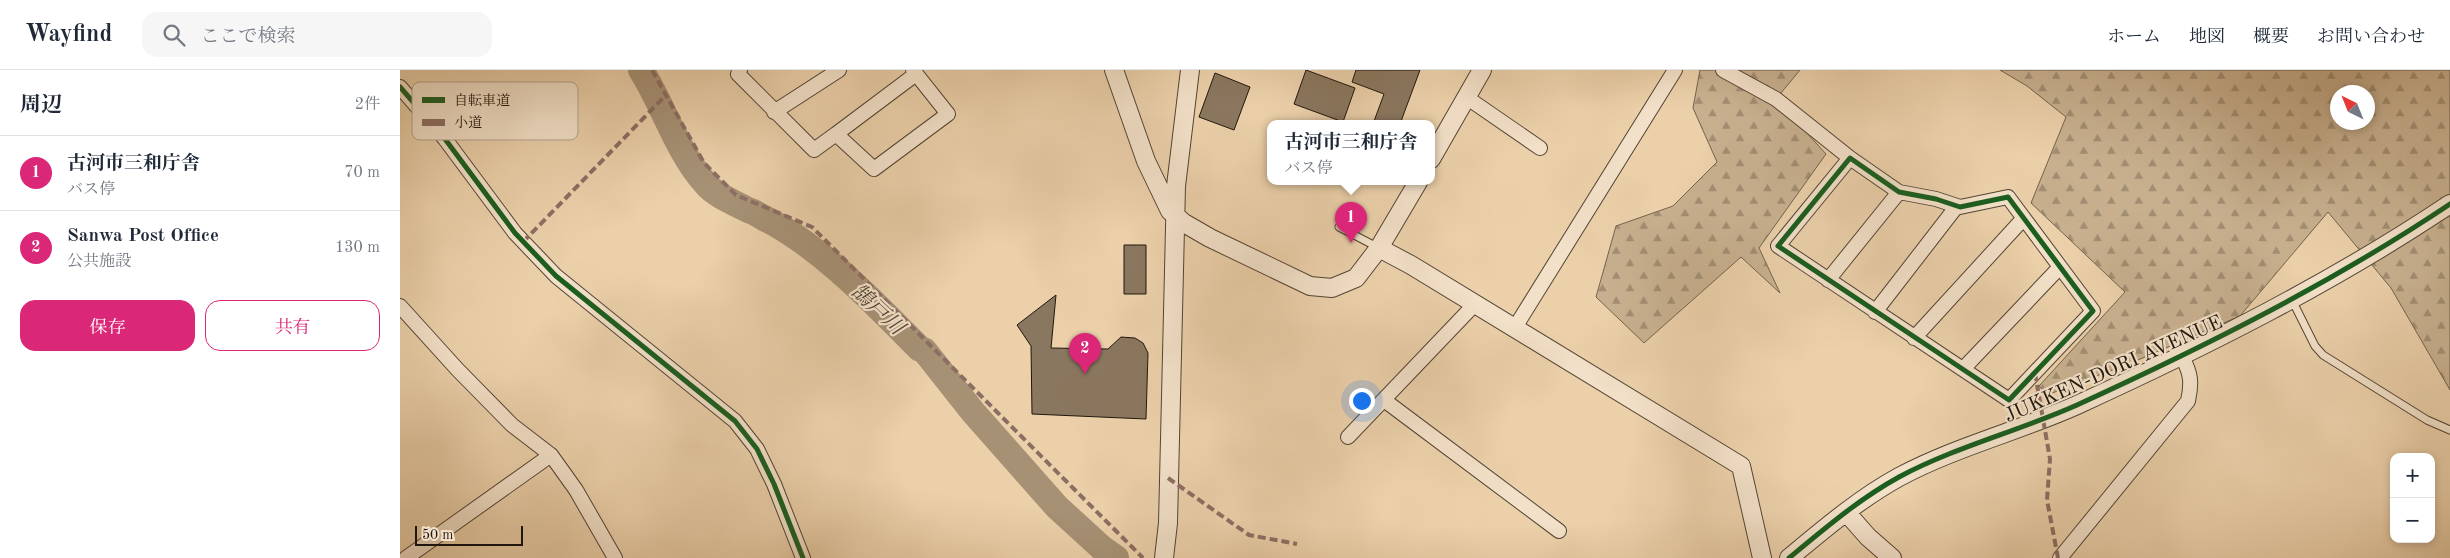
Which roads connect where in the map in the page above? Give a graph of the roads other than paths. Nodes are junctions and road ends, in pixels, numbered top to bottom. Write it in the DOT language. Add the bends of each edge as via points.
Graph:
graph roads {
  1 [pos="740,70"];
  2 [pos="839,70"];
  3 [pos="1114,70"];
  4 [pos="1190,70"];
  5 [pos="1482,70"];
  6 [pos="1675,70"];
  7 [pos="1723,70"];
  8 [pos="914,72"];
  9 [pos="400,87"];
  10 [pos="1466,97"];
  11 [pos="412,101"];
  12 [pos="774,112"];
  13 [pos="836,134"];
  14 [pos="445,140"];
  15 [pos="1540,148"];
  16 [pos="1435,152"];
  17 [pos="1850,158"];
  18 [pos="1416,185"];
  19 [pos="1899,192"];
  20 [pos="2450,204"];
  21 [pos="1957,206"];
  22 [pos="1175,216"];
  23 [pos="2023,219"];
  24 [pos="1339,227"];
  25 [pos="1379,248"];
  26 [pos="2059,268"];
  27 [pos="1828,280"];
  28 [pos="2292,300"];
  29 [pos="1475,304"];
  30 [pos="400,306"];
  31 [pos="1875,312"];
  32 [pos="1514,329"];
  33 [pos="1914,338"];
  34 [pos="2182,357"];
  35 [pos="1963,369"];
  36 [pos="1384,400"];
  37 [pos="2450,430"];
  38 [pos="1348,437"];
  39 [pos="551,455"];
  40 [pos="1846,512"];
  41 [pos="1559,531"];
  42 [pos="406,558"];
  43 [pos="615,558"];
  44 [pos="803,558"];
  45 [pos="1164,558"];
  46 [pos="1762,558"];
  47 [pos="1789,558"];
  48 [pos="1892,558"];
  49 [pos="2060,558"];
  1 -- 12 [label="street" via="738,74"];
  2 -- 12 [label="street"];
  3 -- 22 [label="street" via="1155,184"];
  4 -- 22 [label="street" via="1178,160"];
  5 -- 10 [label="street"];
  6 -- 32 [label="street"];
  7 -- 17 [label="street" via="1776,99"];
  8 -- 13 [label="street"];
  8 -- 13 [label="street" via="948,114 874,169"];
  9 -- 11 [label="street"];
  10 -- 15 [label="street"];
  10 -- 16 [label="street"];
  12 -- 13 [label="street" via="814,150"];
  14 -- 44 [label="street" via="515,233 556,276 735,421 757,449"];
  17 -- 19 [label="street"];
  17 -- 27 [label="street" via="1778,246"];
  18 -- 25 [label="street"];
  19 -- 21 [label="street"];
  19 -- 27 [label="street"];
  20 -- 28 [label="street, JUKKEN-DORI AVENUE"];
  21 -- 23 [label="street" via="2008,198"];
  21 -- 31 [label="street"];
  22 -- 25 [label="street" via="1210,238 1310,286 1332,288 1356,278"];
  22 -- 45 [label="street" via="1168,523"];
  23 -- 26 [label="street"];
  23 -- 33 [label="street"];
  24 -- 25 [label="lane"];
  25 -- 29 [label="street"];
  26 -- 35 [label="street"];
  26 -- 35 [label="street" via="2093,311 2009,400"];
  27 -- 31 [label="street"];
  28 -- 34 [label="street, JUKKEN-DORI AVENUE"];
  28 -- 37 [label="lane" via="2315,346 2324,355 2427,420"];
  29 -- 32 [label="street"];
  29 -- 36 [label="street"];
  30 -- 39 [label="street" via="512,425"];
  31 -- 33 [label="street"];
  32 -- 46 [label="street" via="1741,466"];
  33 -- 35 [label="street"];
  34 -- 40 [label="street, JUKKEN-DORI AVENUE" via="2046,419 1900,477"];
  34 -- 49 [label="street" via="2190,372 2188,400"];
  36 -- 38 [label="street"];
  36 -- 41 [label="street"];
  39 -- 42 [label="street"];
  39 -- 43 [label="street" via="576,490"];
  40 -- 47 [label="street, JUKKEN-DORI AVENUE"];
  40 -- 48 [label="street"];
}
